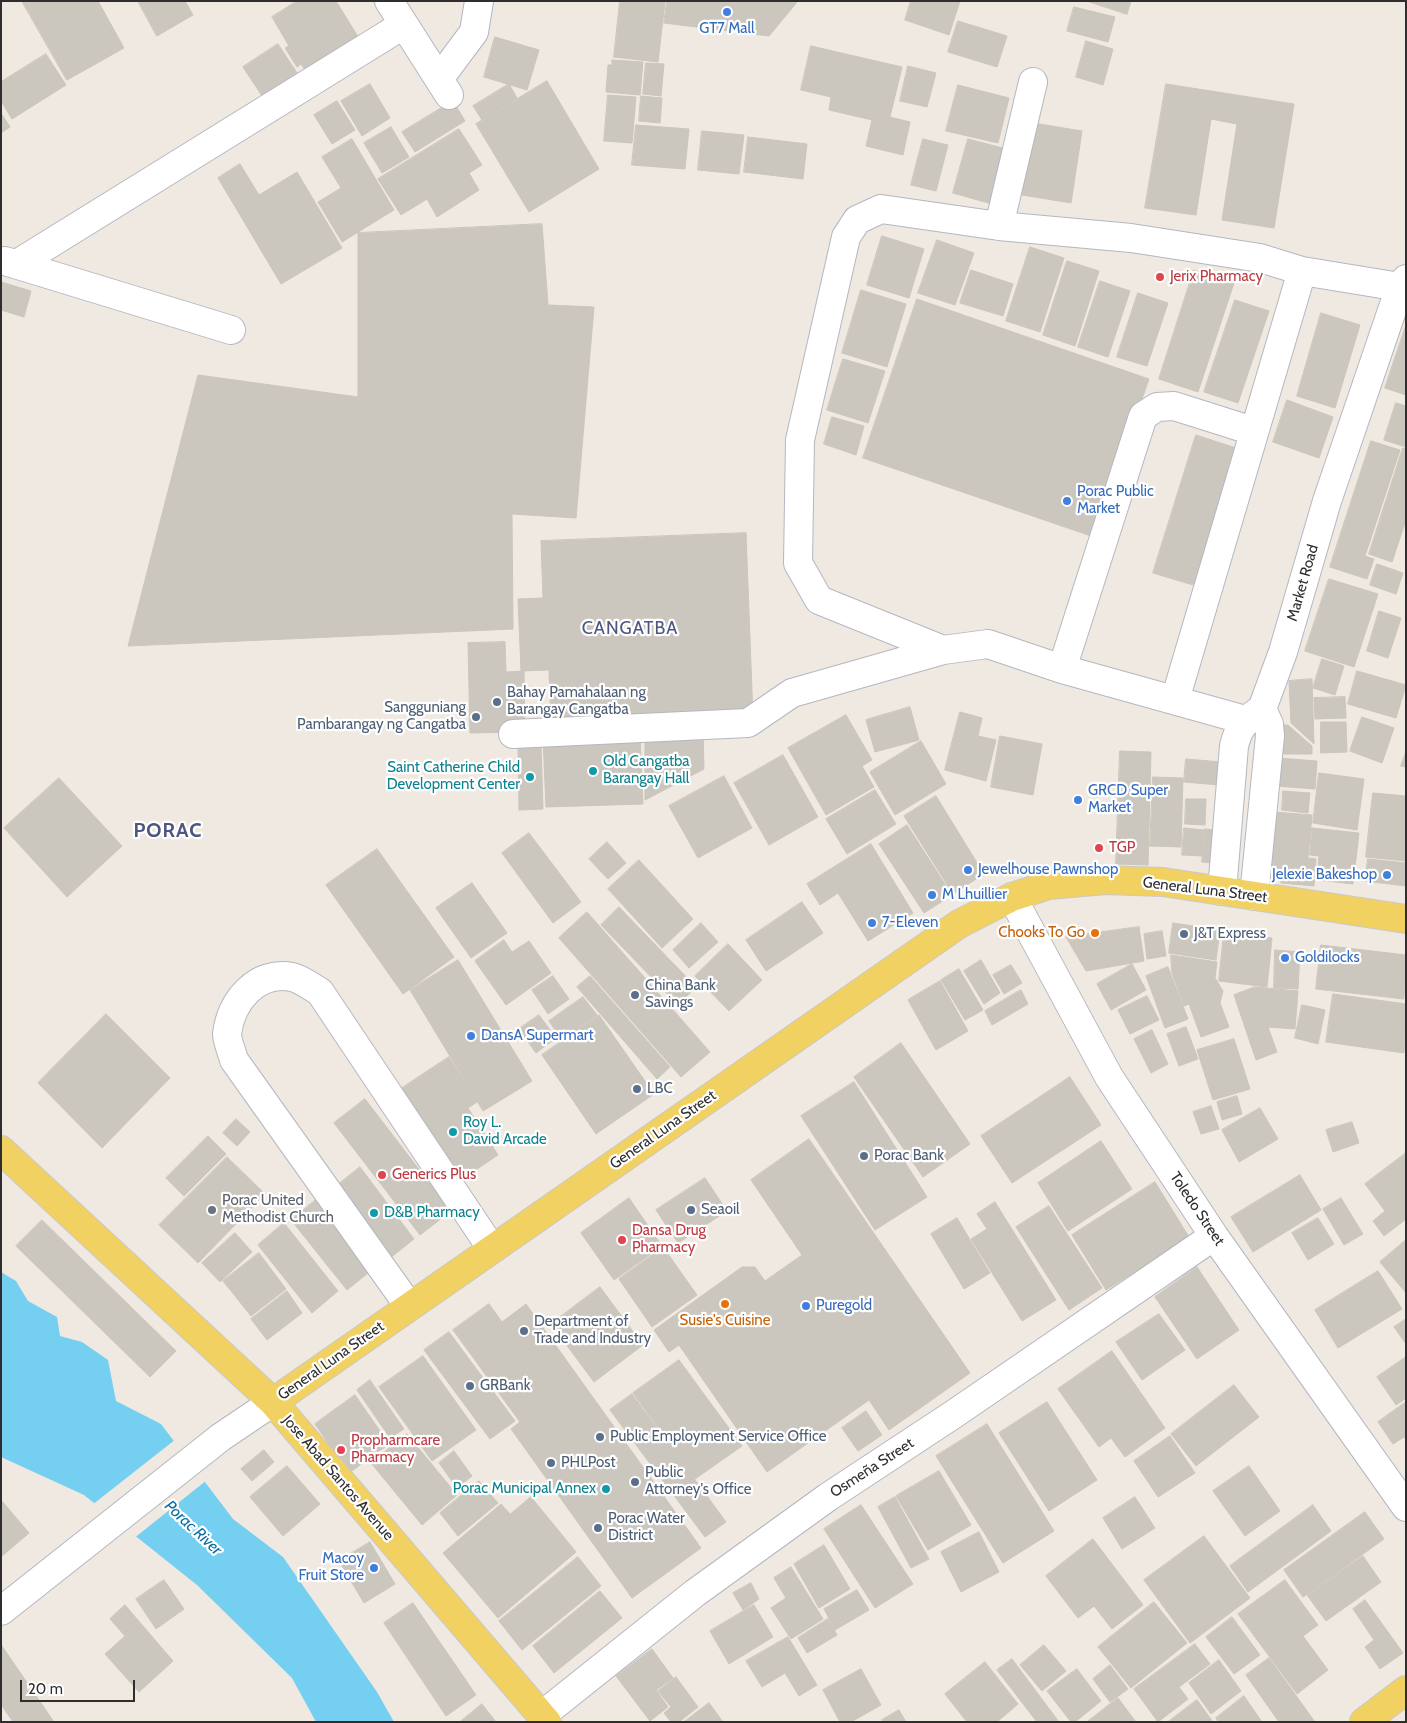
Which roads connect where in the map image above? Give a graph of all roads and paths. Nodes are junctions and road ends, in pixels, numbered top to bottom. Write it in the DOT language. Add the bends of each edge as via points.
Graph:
graph roads {
  1 [pos="389,1"];
  2 [pos="478,1"];
  3 [pos="403,25"];
  4 [pos="1034,82"];
  5 [pos="999,226"];
  6 [pos="9,262"];
  7 [pos="1302,271"];
  8 [pos="1403,283"];
  9 [pos="231,330"];
  10 [pos="1253,431"];
  11 [pos="943,650"];
  12 [pos="1062,669"];
  13 [pos="1175,700"];
  14 [pos="1254,714"];
  15 [pos="513,734"];
  16 [pos="1222,891"];
  17 [pos="1254,896"];
  18 [pos="1012,897"];
  19 [pos="1406,919"];
  20 [pos="1,1150"];
  21 [pos="1214,1236"];
  22 [pos="492,1249"];
  23 [pos="409,1306"];
  24 [pos="273,1402"];
  25 [pos="1406,1507"];
  26 [pos="1,1611"];
  27 [pos="1406,1690"];
  28 [pos="544,1719"];
  29 [pos="1364,1722"];
  1 -- 3 [label="street"];
  2 -- 3 [label="street" via="474,32 444,87"];
  3 -- 6 [label="street"];
  4 -- 5 [label="street"];
  5 -- 7 [label="street" via="1131,238 1260,258"];
  5 -- 11 [label="street" via="881,208 857,220 846,237 800,440 798,563 819,600"];
  6 -- 9 [label="street"];
  7 -- 8 [label="street"];
  7 -- 10 [label="street"];
  8 -- 14 [label="street, Market Road" via="1327,502 1283,652"];
  10 -- 12 [label="street" via="1174,406 1157,407 1143,416"];
  10 -- 13 [label="street"];
  11 -- 12 [label="street" via="988,644"];
  11 -- 15 [label="street" via="792,693 748,723"];
  12 -- 13 [label="street"];
  13 -- 14 [label="street"];
  14 -- 16 [label="street, Market Road" via="1238,732 1234,746"];
  14 -- 17 [label="street" via="1269,724 1270,736"];
  16 -- 17 [label="main road, General Luna Street"];
  16 -- 18 [label="main road, General Luna Street" via="1163,882 1105,880 1049,885"];
  17 -- 19 [label="main road, General Luna Street"];
  18 -- 21 [label="street, Toledo Street" via="1109,1077"];
  18 -- 22 [label="main road, General Luna Street" via="959,924"];
  20 -- 24 [label="main road, Jose Abad Santos Avenue"];
  21 -- 25 [label="street, Toledo Street"];
  21 -- 28 [label="street, Osmeña Street" via="828,1496 694,1593"];
  22 -- 23 [label="main road, General Luna Street"];
  22 -- 23 [label="street" via="320,992 292,977 266,977 244,992 233,1013 227,1035 234,1060"];
  23 -- 24 [label="main road, General Luna Street"];
  24 -- 26 [label="street, General Luna Street" via="221,1438"];
  24 -- 28 [label="main road, Jose Abad Santos Avenue"];
  27 -- 29 [label="main road"];
}
